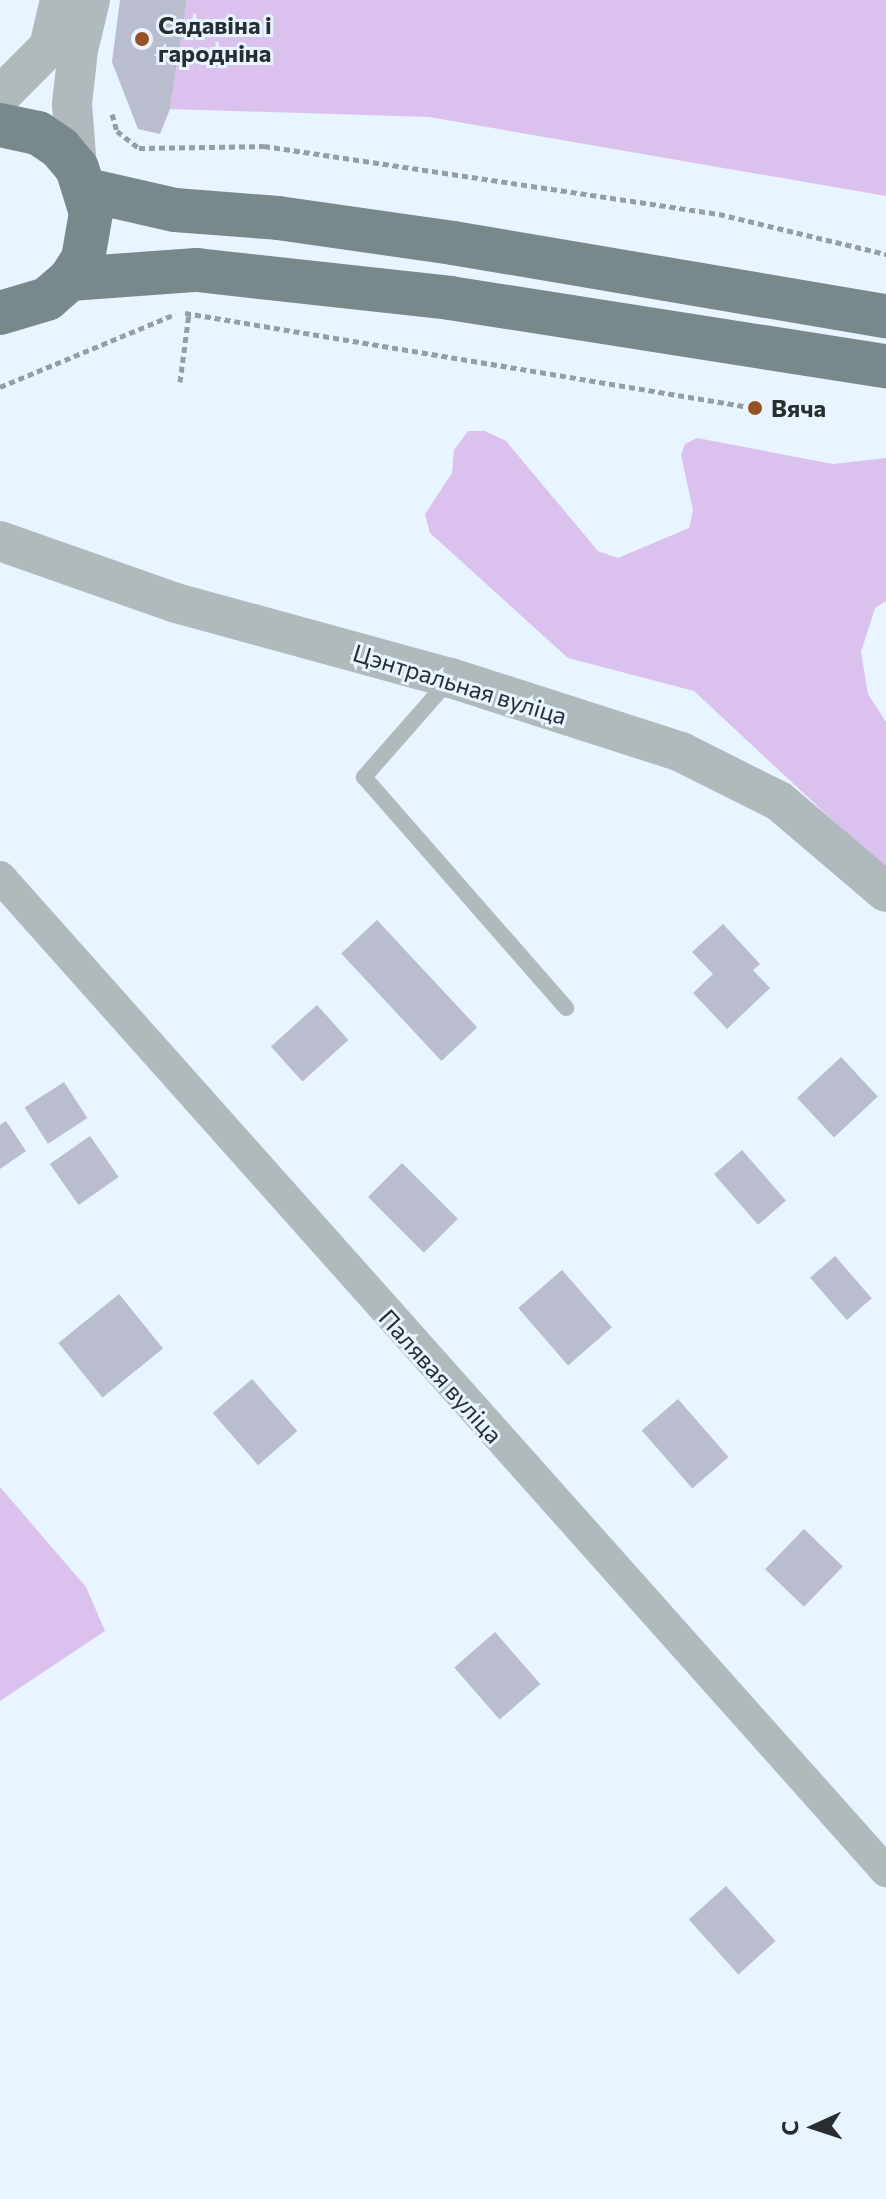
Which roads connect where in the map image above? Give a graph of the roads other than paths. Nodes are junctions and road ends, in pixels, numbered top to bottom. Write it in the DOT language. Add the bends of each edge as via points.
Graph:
graph roads {
  1 [pos="60,0"];
  2 [pos="90,0"];
  3 [pos="0,96"];
  4 [pos="0,125"];
  5 [pos="82,179"];
  6 [pos="59,289"];
  7 [pos="0,313"];
  8 [pos="886,316"];
  9 [pos="0,330"];
  10 [pos="886,366"];
  11 [pos="0,541"];
  12 [pos="451,678"];
  13 [pos="0,877"];
  14 [pos="886,892"];
  15 [pos="566,1008"];
  16 [pos="886,1871"];
  1 -- 3 [label="street" via="49,47"];
  2 -- 5 [label="street" via="72,104"];
  4 -- 5 [label="main road" via="38,133"];
  5 -- 6 [label="main road" via="90,237"];
  5 -- 8 [label="main road" via="175,210 453,243"];
  6 -- 7 [label="main road" via="19,312"];
  6 -- 9 [label="street"];
  6 -- 10 [label="main road" via="131,271 197,270 466,300"];
  11 -- 12 [label="street, Цэнтральная вуліца" via="176,603"];
  12 -- 14 [label="street, Цэнтральная вуліца" via="681,752 735,776 821,833"];
  12 -- 15 [label="lane" via="364,777"];
  13 -- 16 [label="street, Палявая вуліца"];
}
